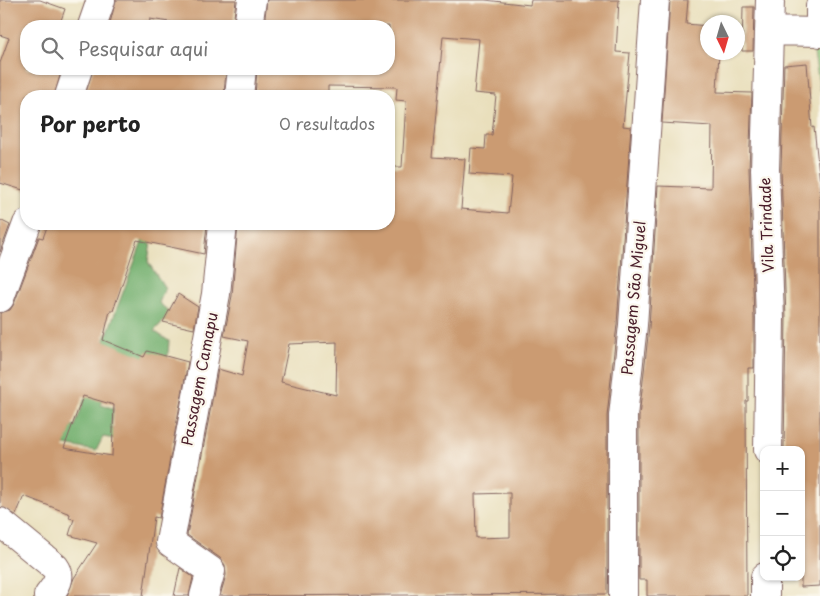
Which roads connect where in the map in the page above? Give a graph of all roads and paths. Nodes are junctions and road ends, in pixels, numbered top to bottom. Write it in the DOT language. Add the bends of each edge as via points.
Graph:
graph roads {
  1 [pos="101,0"];
  2 [pos="252,0"];
  3 [pos="656,0"];
  4 [pos="770,0"];
  5 [pos="94,20"];
  6 [pos="249,20"];
  7 [pos="820,24"];
  8 [pos="769,31"];
  9 [pos="76,75"];
  10 [pos="241,75"];
  11 [pos="71,90"];
  12 [pos="240,90"];
  13 [pos="25,230"];
  14 [pos="222,230"];
  15 [pos="0,298"];
  16 [pos="768,446"];
  17 [pos="0,522"];
  18 [pos="765,581"];
  19 [pos="48,596"];
  20 [pos="204,596"];
  21 [pos="623,596"];
  22 [pos="765,596"];
  1 -- 5 [label="street"];
  2 -- 6 [label="street"];
  3 -- 21 [label="street, Passagem São Miguel" via="634,325 623,416"];
  4 -- 8 [label="street, Vila Trindade"];
  7 -- 8 [label="street"];
  8 -- 16 [label="street, Vila Trindade" via="765,169 770,318"];
  9 -- 11 [label="street"];
  10 -- 12 [label="street"];
  13 -- 15 [label="street"];
  14 -- 20 [label="street, Passagem Camapu" via="216,294 170,534 170,542 211,571"];
  17 -- 19 [label="street" via="59,573 59,580"];
  18 -- 22 [label="street"];
}
